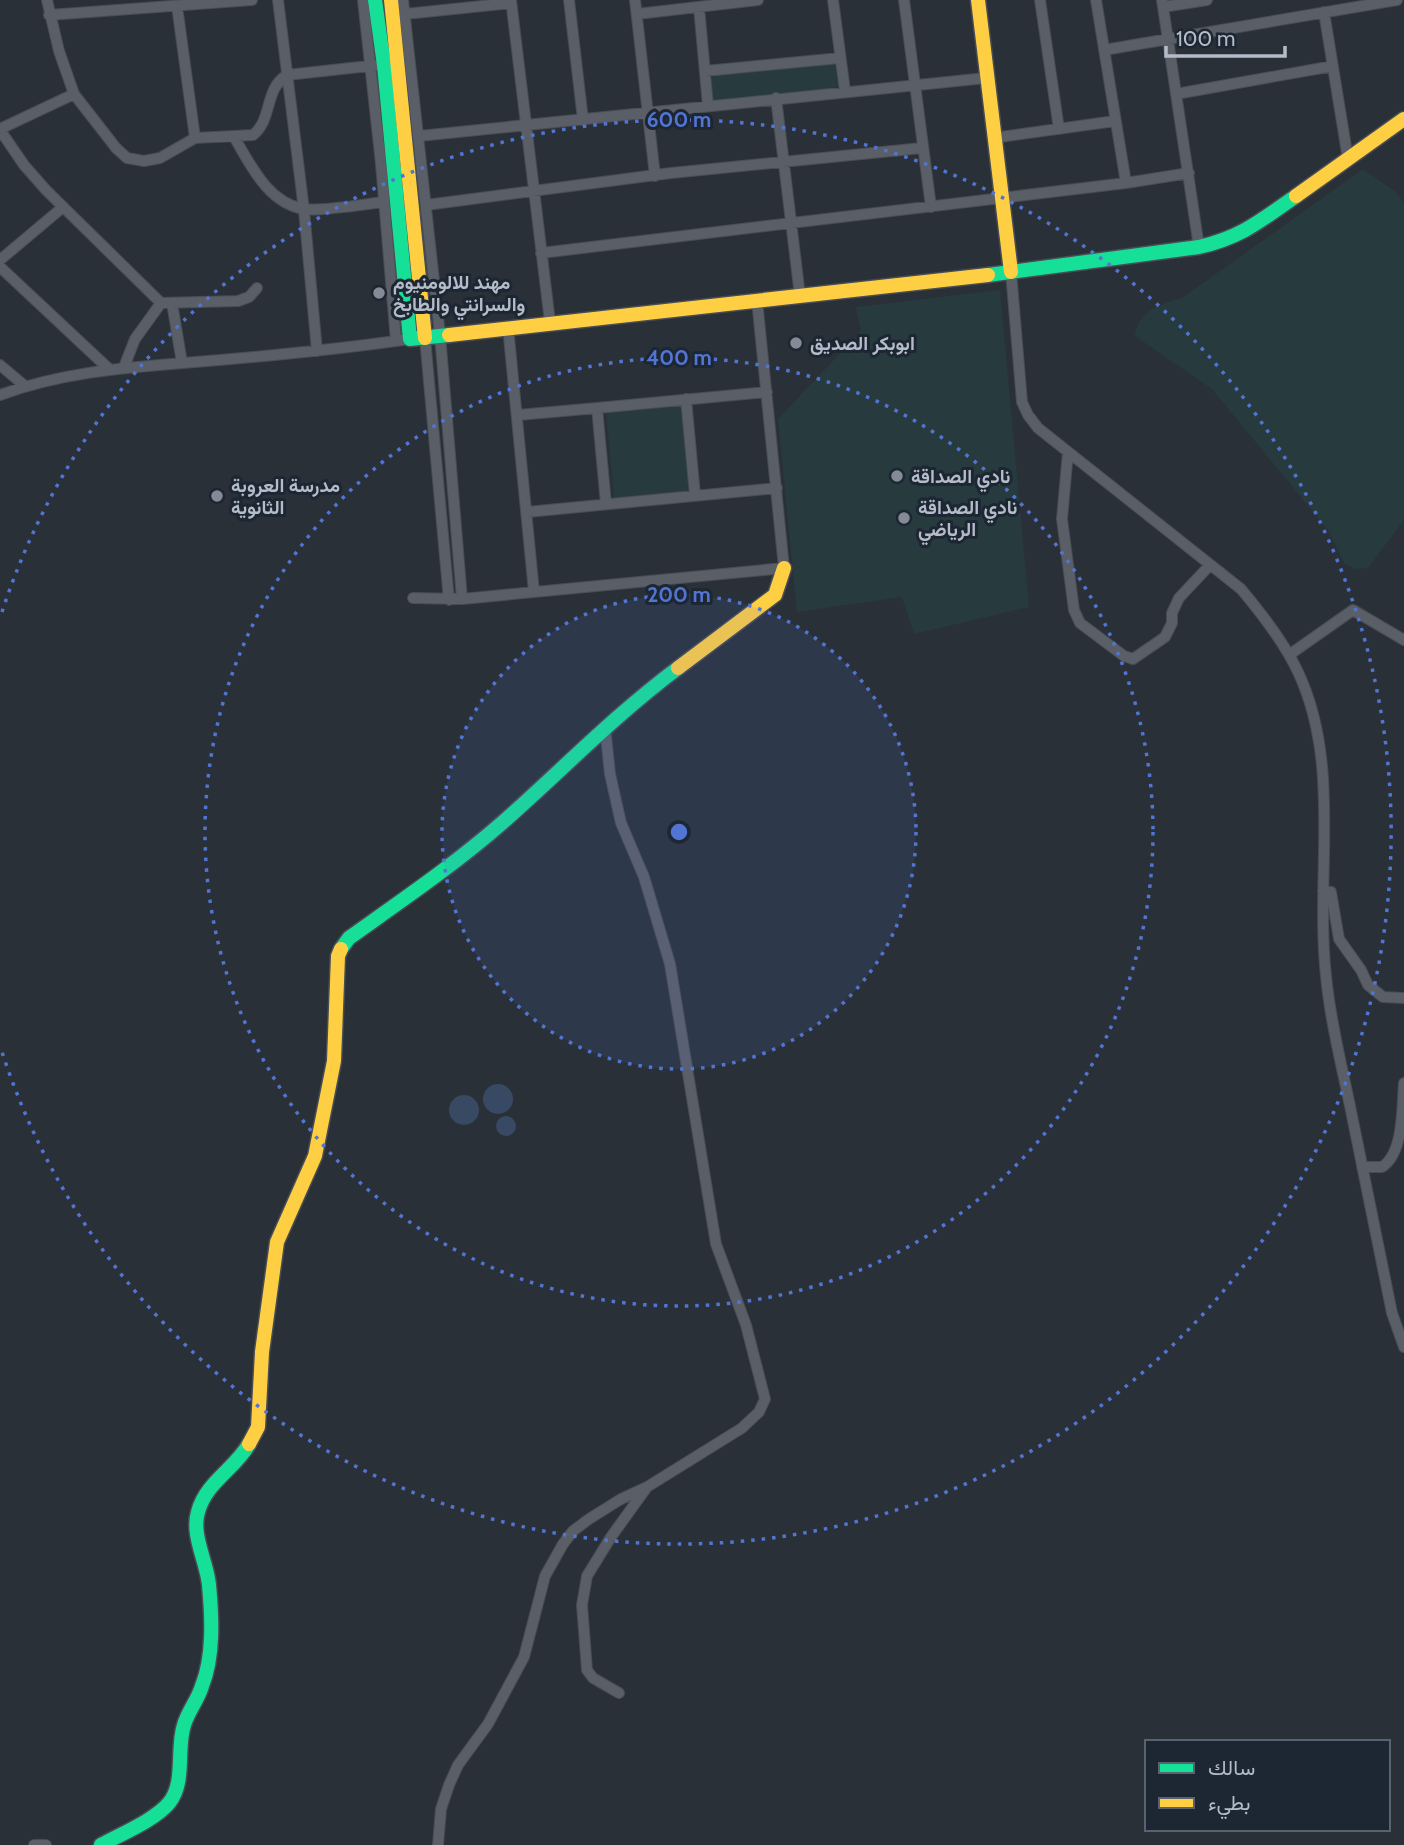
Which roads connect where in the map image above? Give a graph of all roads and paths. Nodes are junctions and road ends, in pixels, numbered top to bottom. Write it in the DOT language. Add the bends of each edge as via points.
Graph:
graph roads {
  1 [pos="47,0"];
  2 [pos="251,0"];
  3 [pos="278,0"];
  4 [pos="363,0"];
  5 [pos="375,0"];
  6 [pos="391,0"];
  7 [pos="403,0"];
  8 [pos="569,0"];
  9 [pos="635,0"];
  10 [pos="758,0"];
  11 [pos="833,0"];
  12 [pos="904,0"];
  13 [pos="978,0"];
  14 [pos="1040,0"];
  15 [pos="1096,0"];
  16 [pos="1207,0"];
  17 [pos="1318,0"];
  18 [pos="1398,0"];
  19 [pos="511,1"];
  20 [pos="1163,3"];
  21 [pos="177,6"];
  22 [pos="699,7"];
  23 [pos="1322,12"];
  24 [pos="405,14"];
  25 [pos="637,14"];
  26 [pos="49,15"];
  27 [pos="1168,39"];
  28 [pos="1104,50"];
  29 [pos="840,58"];
  30 [pos="391,64"];
  31 [pos="1333,66"];
  32 [pos="705,71"];
  33 [pos="287,75"];
  34 [pos="986,78"];
  35 [pos="914,83"];
  36 [pos="845,91"];
  37 [pos="74,94"];
  38 [pos="1176,94"];
  39 [pos="776,98"];
  40 [pos="708,106"];
  41 [pos="648,112"];
  42 [pos="1404,119"];
  43 [pos="583,120"];
  44 [pos="1115,121"];
  45 [pos="527,126"];
  46 [pos="0,129"];
  47 [pos="1059,129"];
  48 [pos="419,136"];
  49 [pos="234,137"];
  50 [pos="195,138"];
  51 [pos="993,138"];
  52 [pos="922,148"];
  53 [pos="1348,159"];
  54 [pos="783,163"];
  55 [pos="1189,173"];
  56 [pos="655,176"];
  57 [pos="1126,183"];
  58 [pos="534,192"];
  59 [pos="1000,199"];
  60 [pos="384,202"];
  61 [pos="426,205"];
  62 [pos="63,207"];
  63 [pos="931,207"];
  64 [pos="303,210"];
  65 [pos="791,224"];
  66 [pos="1199,247"];
  67 [pos="541,253"];
  68 [pos="0,260"];
  69 [pos="0,267"];
  70 [pos="1011,272"];
  71 [pos="257,288"];
  72 [pos="800,296"];
  73 [pos="757,300"];
  74 [pos="167,303"];
  75 [pos="550,322"];
  76 [pos="508,327"];
  77 [pos="440,335"];
  78 [pos="410,339"];
  79 [pos="317,351"];
  80 [pos="182,363"];
  81 [pos="0,365"];
  82 [pos="124,368"];
  83 [pos="109,369"];
  84 [pos="25,386"];
  85 [pos="767,392"];
  86 [pos="0,395"];
  87 [pos="686,399"];
  88 [pos="597,408"];
  89 [pos="518,415"];
  90 [pos="1068,452"];
  91 [pos="777,488"];
  92 [pos="695,495"];
  93 [pos="606,504"];
  94 [pos="527,512"];
  95 [pos="1210,565"];
  96 [pos="784,568"];
  97 [pos="534,592"];
  98 [pos="413,598"];
  99 [pos="462,599"];
  100 [pos="449,600"];
  101 [pos="1404,640"];
  102 [pos="1289,655"];
  103 [pos="605,727"];
  104 [pos="1323,891"];
  105 [pos="1404,998"];
  106 [pos="1404,1083"];
  107 [pos="1362,1167"];
  108 [pos="1404,1347"];
  109 [pos="647,1487"];
  110 [pos="619,1693"];
  111 [pos="34,1845"];
  112 [pos="46,1845"];
  113 [pos="102,1845"];
  114 [pos="438,1845"];
  1 -- 26 [label="street"];
  2 -- 21 [label="street"];
  3 -- 33 [label="street"];
  4 -- 30 [label="street"];
  5 -- 30 [label="street"];
  6 -- 30 [label="street"];
  7 -- 24 [label="street"];
  8 -- 43 [label="street"];
  9 -- 25 [label="street"];
  10 -- 22 [label="street"];
  11 -- 29 [label="street"];
  12 -- 35 [label="street"];
  13 -- 34 [label="street"];
  14 -- 47 [label="street"];
  15 -- 28 [label="street"];
  16 -- 20 [label="street"];
  17 -- 23 [label="street"];
  18 -- 23 [label="street"];
  19 -- 24 [label="street"];
  19 -- 45 [label="street"];
  20 -- 27 [label="street"];
  21 -- 26 [label="street"];
  21 -- 50 [label="street"];
  22 -- 25 [label="street"];
  22 -- 32 [label="street"];
  23 -- 27 [label="street"];
  23 -- 31 [label="street"];
  24 -- 30 [label="street"];
  25 -- 41 [label="street"];
  26 -- 37 [label="street"];
  27 -- 28 [label="street"];
  27 -- 38 [label="street"];
  28 -- 44 [label="street"];
  29 -- 32 [label="street"];
  29 -- 36 [label="street"];
  30 -- 33 [label="street"];
  30 -- 48 [label="street"];
  30 -- 60 [label="street"];
  30 -- 78 [label="street"];
  31 -- 38 [label="street"];
  31 -- 53 [label="street"];
  32 -- 40 [label="street"];
  33 -- 49 [label="street" via="275,84 257,132"];
  33 -- 64 [label="street"];
  34 -- 35 [label="street"];
  34 -- 51 [label="street"];
  35 -- 36 [label="street"];
  35 -- 52 [label="street"];
  36 -- 39 [label="street"];
  37 -- 46 [label="street"];
  37 -- 50 [label="street" via="127,158 160,158"];
  38 -- 55 [label="street"];
  39 -- 40 [label="street"];
  39 -- 54 [label="street"];
  40 -- 41 [label="street"];
  41 -- 43 [label="street"];
  41 -- 56 [label="street"];
  42 -- 53 [label="street"];
  43 -- 45 [label="street"];
  44 -- 47 [label="street"];
  44 -- 57 [label="street"];
  45 -- 48 [label="street"];
  45 -- 58 [label="street"];
  46 -- 62 [label="street" via="23,165"];
  47 -- 51 [label="street"];
  48 -- 61 [label="street"];
  49 -- 50 [label="street"];
  49 -- 64 [label="street" via="267,189"];
  51 -- 59 [label="street"];
  52 -- 54 [label="street"];
  52 -- 63 [label="street"];
  53 -- 66 [label="street" via="1251,228"];
  54 -- 56 [label="street"];
  54 -- 65 [label="street"];
  55 -- 57 [label="street"];
  55 -- 66 [label="street"];
  56 -- 58 [label="street"];
  57 -- 59 [label="street"];
  58 -- 61 [label="street"];
  58 -- 67 [label="street"];
  59 -- 63 [label="street"];
  59 -- 70 [label="street"];
  60 -- 64 [label="street"];
  60 -- 78 [label="street"];
  61 -- 77 [label="street"];
  62 -- 68 [label="street"];
  62 -- 74 [label="street"];
  63 -- 65 [label="street"];
  64 -- 79 [label="street"];
  65 -- 67 [label="street"];
  65 -- 72 [label="street"];
  66 -- 70 [label="street"];
  67 -- 75 [label="street"];
  69 -- 83 [label="street"];
  70 -- 72 [label="street"];
  70 -- 90 [label="street" via="1022,402 1038,428"];
  71 -- 74 [label="street" via="239,301"];
  72 -- 73 [label="street"];
  73 -- 75 [label="street"];
  73 -- 85 [label="street"];
  74 -- 80 [label="street"];
  74 -- 82 [label="street" via="135,339"];
  75 -- 76 [label="street"];
  76 -- 77 [label="street"];
  76 -- 89 [label="street"];
  77 -- 78 [label="street"];
  77 -- 99 [label="street"];
  78 -- 79 [label="street"];
  78 -- 100 [label="street"];
  79 -- 80 [label="street"];
  80 -- 82 [label="street"];
  81 -- 84 [label="street"];
  82 -- 83 [label="street"];
  83 -- 84 [label="street"];
  84 -- 86 [label="street"];
  85 -- 87 [label="street"];
  85 -- 91 [label="street"];
  87 -- 88 [label="street"];
  87 -- 92 [label="street"];
  88 -- 89 [label="street"];
  88 -- 93 [label="street"];
  89 -- 94 [label="street"];
  90 -- 95 [label="street"];
  90 -- 95 [label="street" via="1062,519 1074,610 1080,623 1133,659 1166,637 1179,598"];
  91 -- 92 [label="street"];
  91 -- 96 [label="street"];
  92 -- 93 [label="street"];
  93 -- 94 [label="street"];
  94 -- 97 [label="street"];
  95 -- 102 [label="street" via="1241,589"];
  96 -- 97 [label="street"];
  96 -- 103 [label="street" via="775,595"];
  97 -- 99 [label="street"];
  98 -- 100 [label="street"];
  99 -- 100 [label="street"];
  101 -- 102 [label="street" via="1353,610"];
  102 -- 104 [label="street" via="1311,705 1318,741"];
  103 -- 109 [label="street" via="621,823 644,877 670,964 716,1244 766,1394 759,1412 743,1428"];
  103 -- 113 [label="street" via="480,842 349,938 340,950 332,1071 315,1156 277,1242 262,1352 258,1427 244,1452 208,1489 197,1513 209,1584 211,1641 203,1685 183,1726 177,1785 161,1811"];
  104 -- 105 [label="street" via="1331,892 1339,939 1368,985 1383,997"];
  104 -- 107 [label="street" via="1325,975"];
  106 -- 107 [label="street" via="1400,1130 1392,1157 1382,1167"];
  107 -- 108 [label="street" via="1392,1313"];
  109 -- 110 [label="street" via="598,1557 582,1595 587,1670"];
  109 -- 114 [label="street" via="573,1531 554,1557 524,1657 488,1724 457,1765 441,1809"];
  111 -- 112 [label="street"];
}
